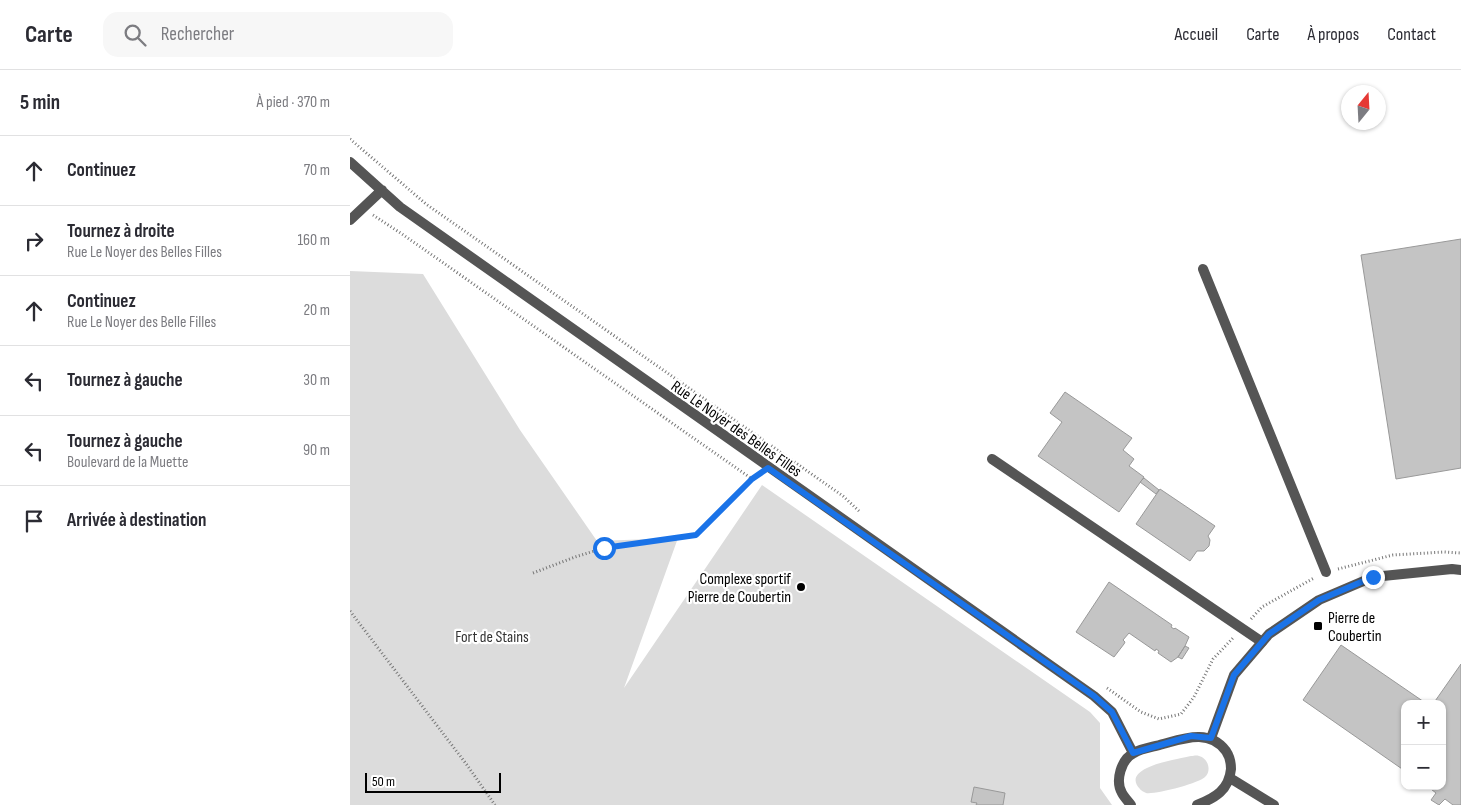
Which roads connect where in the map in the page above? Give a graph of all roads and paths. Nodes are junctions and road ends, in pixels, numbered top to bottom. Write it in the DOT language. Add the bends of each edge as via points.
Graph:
graph roads {
  1 [pos="350,139"];
  2 [pos="350,162"];
  3 [pos="382,190"];
  4 [pos="362,208"];
  5 [pos="350,220"];
  6 [pos="1203,269"];
  7 [pos="992,459"];
  8 [pos="768,468"];
  9 [pos="752,479"];
  10 [pos="864,516"];
  11 [pos="1461,553"];
  12 [pos="1461,570"];
  13 [pos="1326,572"];
  14 [pos="533,573"];
  15 [pos="350,611"];
  16 [pos="1242,629"];
  17 [pos="1262,642"];
  18 [pos="1101,685"];
  19 [pos="1211,738"];
  20 [pos="1133,753"];
  21 [pos="1230,778"];
  22 [pos="495,805"];
  23 [pos="1131,805"];
  24 [pos="1197,805"];
  25 [pos="1274,805"];
  1 -- 10 [label="path" via="426,204 843,496"];
  2 -- 3 [label="street, Rue Le Noyer des Belles Filles"];
  3 -- 4 [label="street"];
  3 -- 8 [label="street, Rue Le Noyer des Belles Filles" via="400,207"];
  4 -- 5 [label="street"];
  4 -- 9 [label="path"];
  6 -- 13 [label="street"];
  7 -- 16 [label="street"];
  8 -- 9 [label="path"];
  8 -- 20 [label="street, Rue Le Noyer des Belles Filles" via="1094,696 1112,712"];
  9 -- 14 [label="path" via="696,535 604,548"];
  11 -- 13 [label="path" via="1393,555"];
  12 -- 17 [label="street" via="1373,577 1319,600"];
  13 -- 16 [label="path" via="1262,607"];
  15 -- 22 [label="path"];
  16 -- 17 [label="street"];
  16 -- 18 [label="path" via="1213,659 1182,714 1158,719 1141,712"];
  17 -- 19 [label="street" via="1234,675"];
  19 -- 20 [label="street" via="1191,736"];
  19 -- 21 [label="street" via="1229,756"];
  20 -- 23 [label="street" via="1123,763 1119,775 1121,792"];
  21 -- 24 [label="street" via="1226,788 1214,798"];
  21 -- 25 [label="street"];
}
